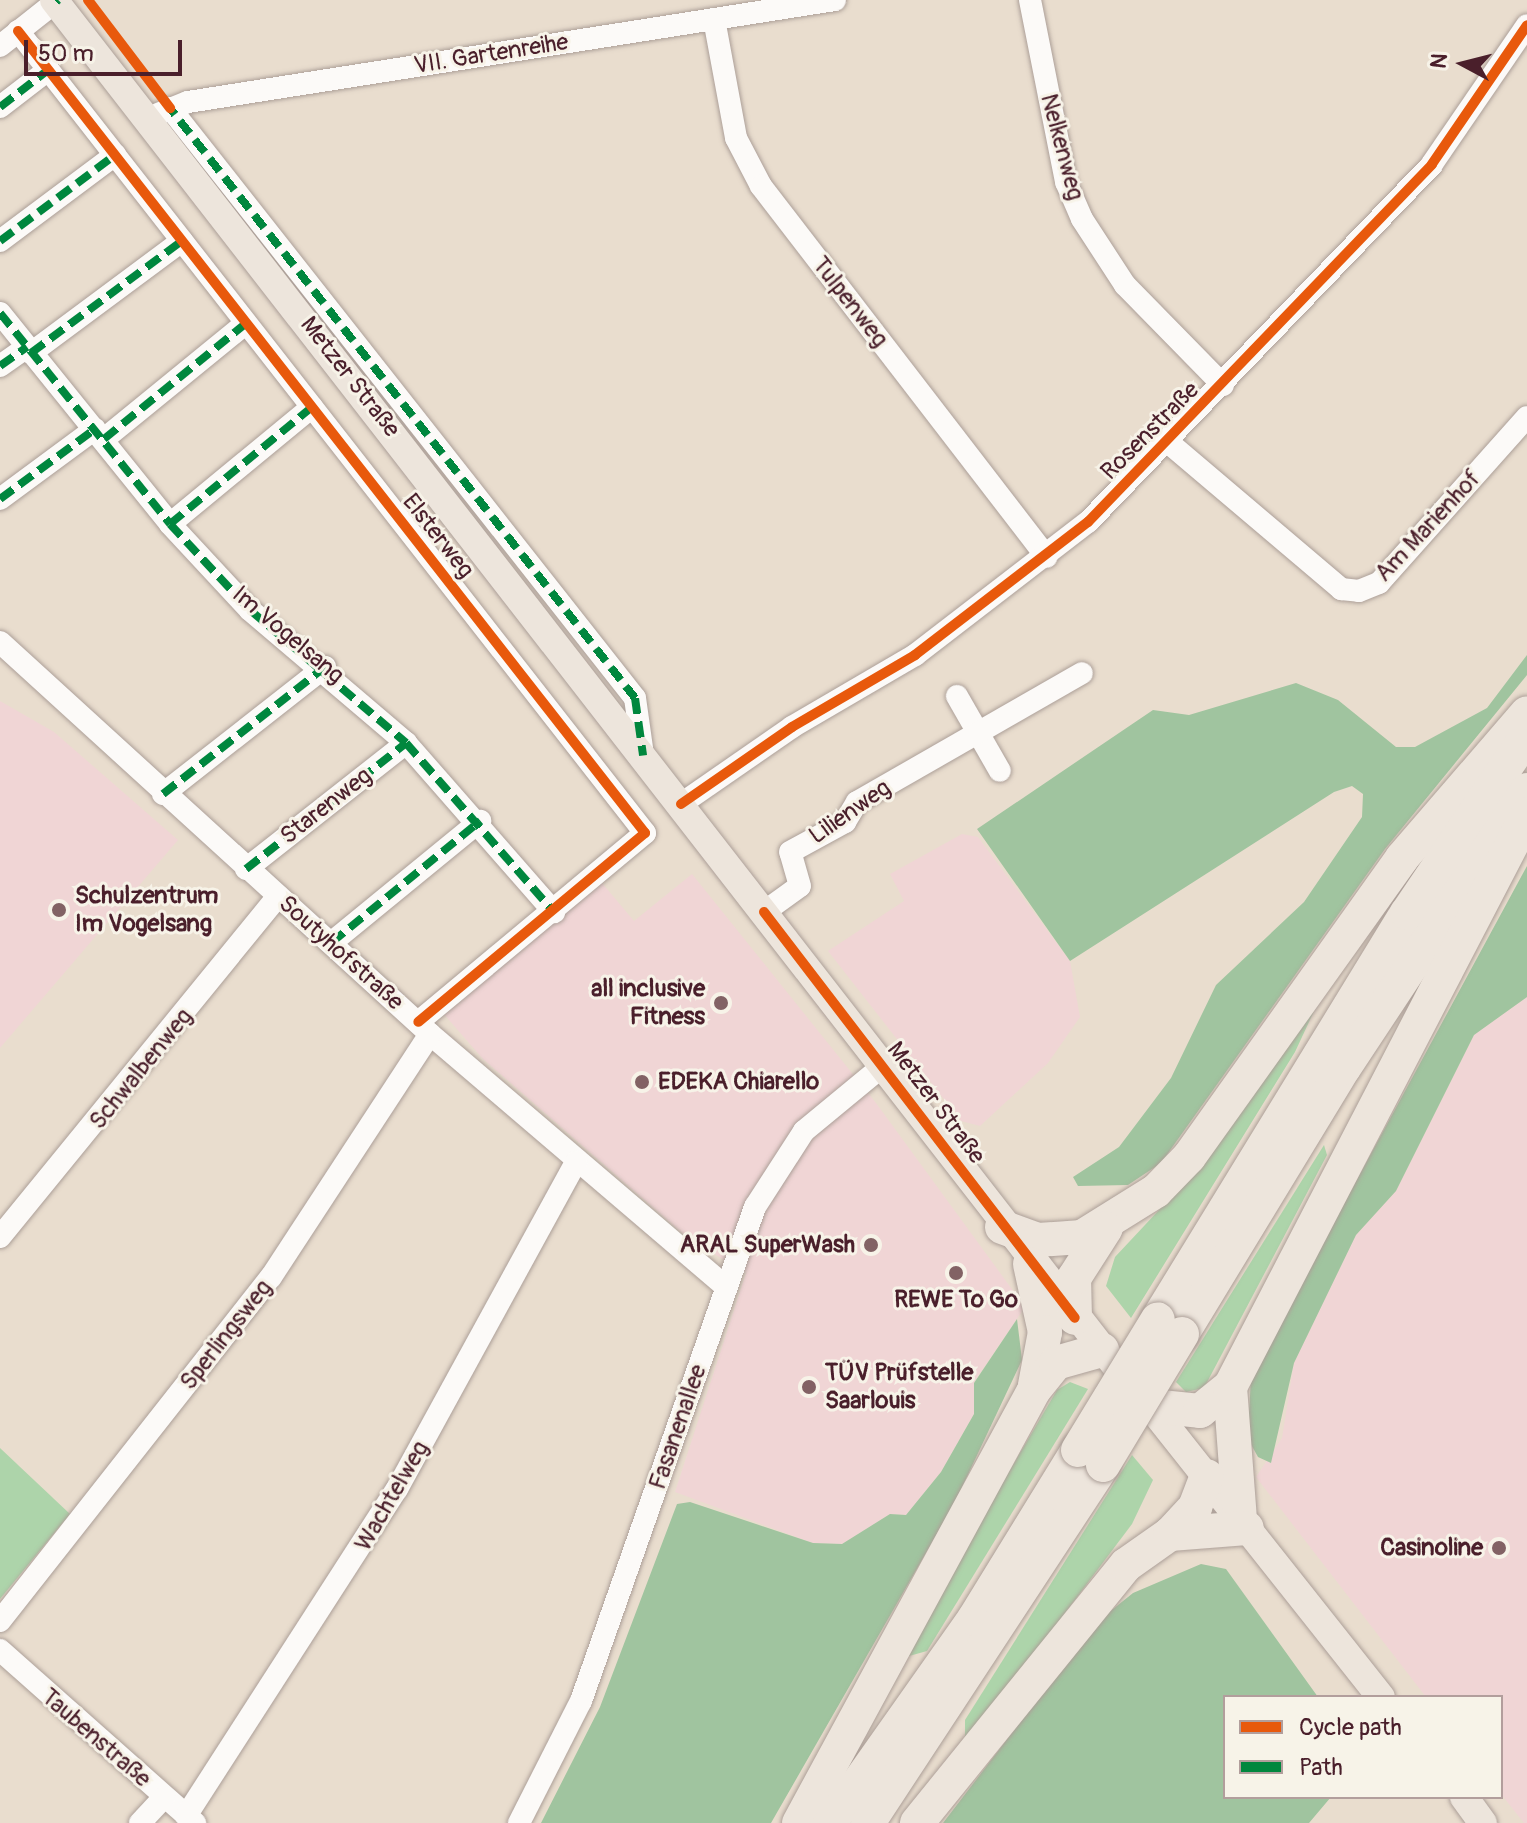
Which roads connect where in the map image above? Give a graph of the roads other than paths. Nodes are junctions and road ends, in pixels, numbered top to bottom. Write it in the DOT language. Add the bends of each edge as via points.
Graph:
graph roads {
  1 [pos="835,0"];
  2 [pos="1030,0"];
  3 [pos="56,1"];
  4 [pos="714,19"];
  5 [pos="1526,29"];
  6 [pos="18,31"];
  7 [pos="0,46"];
  8 [pos="48,70"];
  9 [pos="0,107"];
  10 [pos="160,113"];
  11 [pos="115,155"];
  12 [pos="0,241"];
  13 [pos="182,241"];
  14 [pos="0,313"];
  15 [pos="246,323"];
  16 [pos="29,350"];
  17 [pos="0,366"];
  18 [pos="1223,385"];
  19 [pos="312,407"];
  20 [pos="1527,417"];
  21 [pos="99,434"];
  22 [pos="1169,443"];
  23 [pos="0,499"];
  24 [pos="170,524"];
  25 [pos="1047,557"];
  26 [pos="0,642"];
  27 [pos="325,667"];
  28 [pos="1082,673"];
  29 [pos="957,696"];
  30 [pos="1527,713"];
  31 [pos="978,732"];
  32 [pos="1527,736"];
  33 [pos="406,743"];
  34 [pos="1000,771"];
  35 [pos="1527,790"];
  36 [pos="163,794"];
  37 [pos="681,804"];
  38 [pos="1527,815"];
  39 [pos="480,821"];
  40 [pos="246,869"];
  41 [pos="278,896"];
  42 [pos="554,912"];
  43 [pos="764,912"];
  44 [pos="331,943"];
  45 [pos="424,1028"];
  46 [pos="884,1065"];
  47 [pos="576,1162"];
  48 [pos="1002,1227"];
  49 [pos="1106,1228"];
  50 [pos="0,1237"];
  51 [pos="1030,1264"];
  52 [pos="726,1287"];
  53 [pos="1075,1318"];
  54 [pos="1170,1326"];
  55 [pos="1102,1350"];
  56 [pos="1230,1387"];
  57 [pos="1034,1390"];
  58 [pos="1151,1406"];
  59 [pos="1090,1457"];
  60 [pos="1207,1476"];
  61 [pos="1244,1524"];
  62 [pos="1170,1534"];
  63 [pos="0,1621"];
  64 [pos="0,1650"];
  65 [pos="1379,1695"];
  66 [pos="164,1797"];
  67 [pos="1465,1799"];
  68 [pos="190,1820"];
  69 [pos="140,1823"];
  70 [pos="519,1823"];
  71 [pos="799,1823"];
  72 [pos="830,1823"];
  73 [pos="868,1823"];
  74 [pos="917,1823"];
  75 [pos="1483,1823"];
  1 -- 4 [label="street, VII. Gartenreihe"];
  2 -- 18 [label="street, Nelkenweg" via="1053,127 1082,219 1125,285"];
  3 -- 6 [label="street"];
  3 -- 10 [label="main road, Metzer Straße"];
  4 -- 10 [label="street, VII. Gartenreihe"];
  4 -- 25 [label="street, Tulpenweg" via="736,138 761,186"];
  5 -- 18 [label="street, Rosenstraße" via="1432,164"];
  6 -- 7 [label="street"];
  6 -- 8 [label="street, Elsterweg"];
  8 -- 9 [label="street"];
  8 -- 11 [label="street, Elsterweg"];
  10 -- 37 [label="main road, Metzer Straße"];
  11 -- 12 [label="street"];
  11 -- 13 [label="street, Elsterweg"];
  13 -- 15 [label="street, Elsterweg"];
  13 -- 16 [label="street"];
  14 -- 16 [label="street, Im Vogelsang"];
  15 -- 19 [label="street, Elsterweg"];
  15 -- 21 [label="street"];
  16 -- 17 [label="street"];
  16 -- 21 [label="street, Im Vogelsang"];
  18 -- 22 [label="street, Rosenstraße"];
  19 -- 24 [label="street"];
  19 -- 42 [label="street, Elsterweg" via="645,833"];
  20 -- 22 [label="street, Am Marienhof" via="1379,583 1359,591 1341,589"];
  21 -- 23 [label="street"];
  21 -- 24 [label="street, Im Vogelsang"];
  22 -- 25 [label="street, Rosenstraße"];
  24 -- 27 [label="street, Im Vogelsang" via="250,610"];
  25 -- 37 [label="street, Rosenstraße" via="915,655 770,740"];
  26 -- 36 [label="street, Soutyhofstraße"];
  27 -- 33 [label="street, Im Vogelsang"];
  27 -- 36 [label="street"];
  28 -- 31 [label="street, Lilienweg"];
  29 -- 31 [label="street"];
  30 -- 49 [label="highway" via="1402,858 1189,1157"];
  31 -- 34 [label="street"];
  31 -- 43 [label="street, Lilienweg" via="857,802 845,822 790,852 800,886"];
  32 -- 54 [label="highway" via="1407,913"];
  33 -- 39 [label="street, Im Vogelsang"];
  33 -- 40 [label="street, Starenweg"];
  35 -- 54 [label="highway"];
  36 -- 40 [label="street, Soutyhofstraße"];
  37 -- 43 [label="main road, Metzer Straße"];
  38 -- 56 [label="highway"];
  39 -- 42 [label="street, Im Vogelsang"];
  39 -- 44 [label="street"];
  40 -- 41 [label="street, Soutyhofstraße"];
  41 -- 44 [label="street, Soutyhofstraße"];
  41 -- 50 [label="street, Schwalbenweg"];
  42 -- 45 [label="street, Elsterweg"];
  43 -- 46 [label="main road, Metzer Straße"];
  44 -- 45 [label="street, Soutyhofstraße"];
  45 -- 47 [label="street, Soutyhofstraße"];
  45 -- 63 [label="street, Sperlingsweg" via="271,1277"];
  46 -- 48 [label="main road, Metzer Straße"];
  46 -- 52 [label="street, Fasanenallee" via="784,1155"];
  47 -- 52 [label="street, Soutyhofstraße"];
  47 -- 68 [label="street, Wachtelweg" via="397,1489"];
  48 -- 49 [label="highway" via="1057,1241"];
  48 -- 51 [label="main road, Metzer Straße"];
  49 -- 53 [label="highway" via="1074,1278"];
  51 -- 53 [label="main road, Metzer Straße"];
  51 -- 57 [label="highway" via="1045,1332"];
  52 -- 70 [label="street, Fasanenallee" via="581,1701"];
  53 -- 55 [label="main road, Metzer Straße"];
  54 -- 59 [label="highway, bridge"];
  55 -- 57 [label="highway" via="1056,1363"];
  55 -- 58 [label="main road, Metzer Straße"];
  56 -- 58 [label="highway" via="1200,1411"];
  56 -- 61 [label="highway"];
  57 -- 71 [label="highway"];
  58 -- 60 [label="main road, Metzer Straße"];
  59 -- 72 [label="highway"];
  59 -- 73 [label="highway"];
  60 -- 61 [label="main road, Metzer Straße"];
  60 -- 62 [label="highway" via="1195,1507"];
  61 -- 62 [label="highway"];
  61 -- 65 [label="main road, Metzer Straße"];
  62 -- 74 [label="highway" via="1126,1565"];
  64 -- 66 [label="street, Taubenstraße"];
  66 -- 68 [label="street, Taubenstraße"];
  66 -- 69 [label="street"];
  67 -- 75 [label="main road"];
}
